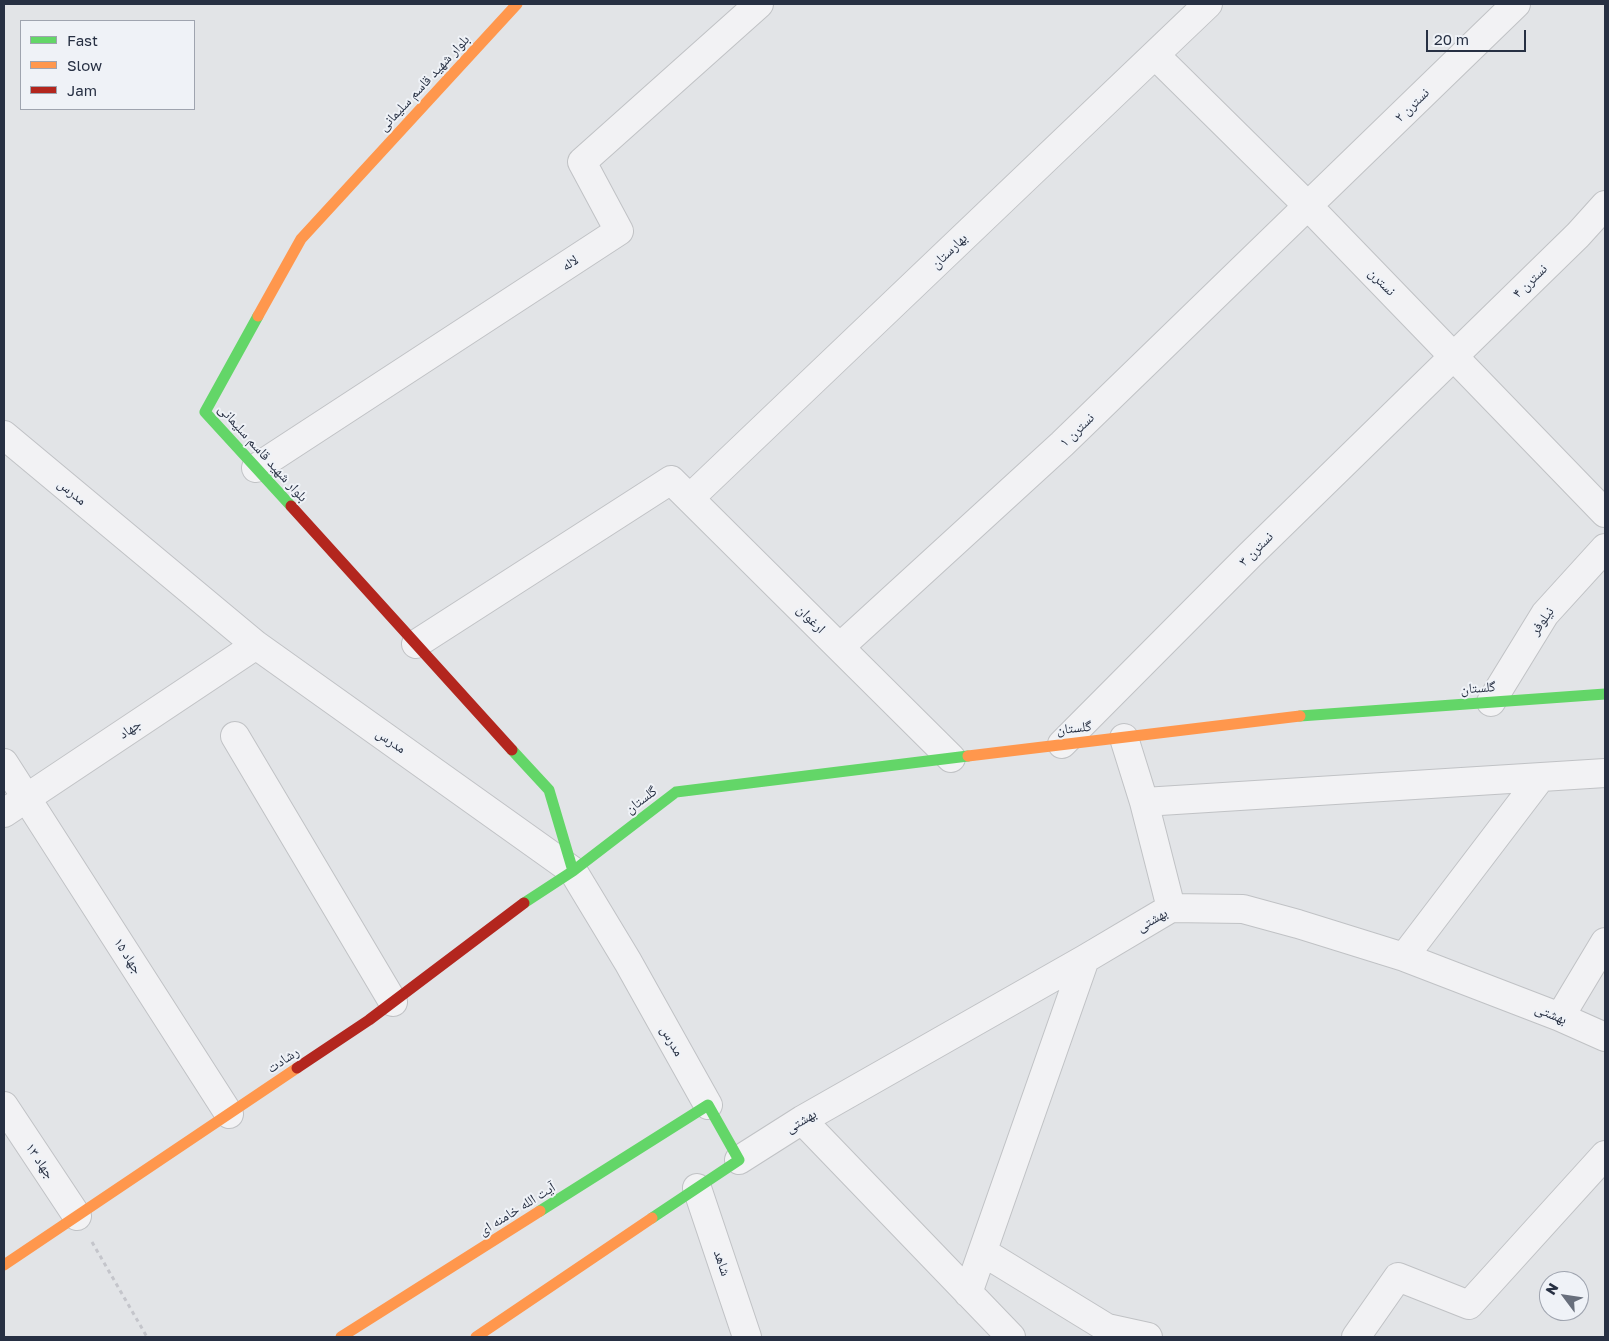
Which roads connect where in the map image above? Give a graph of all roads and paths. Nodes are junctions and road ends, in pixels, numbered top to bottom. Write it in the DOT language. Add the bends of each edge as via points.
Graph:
graph roads {
  1 [pos="517,4"];
  2 [pos="759,4"];
  3 [pos="1208,4"];
  4 [pos="1516,4"];
  5 [pos="1155,55"];
  6 [pos="1605,205"];
  7 [pos="1308,206"];
  8 [pos="1454,356"];
  9 [pos="4,435"];
  10 [pos="256,468"];
  11 [pos="681,489"];
  12 [pos="1605,513"];
  13 [pos="1605,548"];
  14 [pos="416,644"];
  15 [pos="256,645"];
  16 [pos="840,647"];
  17 [pos="1605,694"];
  18 [pos="1491,702"];
  19 [pos="235,736"];
  20 [pos="1124,738"];
  21 [pos="1062,744"];
  22 [pos="951,758"];
  23 [pos="4,763"];
  24 [pos="1605,773"];
  25 [pos="1541,777"];
  26 [pos="27,797"];
  27 [pos="1144,802"];
  28 [pos="4,813"];
  29 [pos="573,870"];
  30 [pos="1171,908"];
  31 [pos="1605,942"];
  32 [pos="1404,957"];
  33 [pos="1085,959"];
  34 [pos="393,1002"];
  35 [pos="1560,1017"];
  36 [pos="1605,1037"];
  37 [pos="708,1105"];
  38 [pos="4,1106"];
  39 [pos="230,1114"];
  40 [pos="802,1120"];
  41 [pos="1605,1155"];
  42 [pos="739,1160"];
  43 [pos="697,1188"];
  44 [pos="77,1216"];
  45 [pos="983,1252"];
  46 [pos="4,1265"];
  47 [pos="968,1293"];
  48 [pos="146,1337"];
  49 [pos="341,1337"];
  50 [pos="476,1337"];
  51 [pos="747,1337"];
  52 [pos="1010,1337"];
  53 [pos="1148,1337"];
  54 [pos="1356,1337"];
  1 -- 10 [label="street, بلوار شهید قاسم سلیمانی" via="301,239 205,412"];
  2 -- 10 [label="street, لاله" via="582,162 619,231"];
  3 -- 5 [label="street, بهارستان"];
  4 -- 7 [label="street, نسترن ۲"];
  5 -- 7 [label="street, نسترن"];
  5 -- 11 [label="street, بهارستان"];
  6 -- 8 [label="street, نسترن ۴"];
  7 -- 8 [label="street, نسترن"];
  7 -- 16 [label="street, نسترن ۱" via="1062,444"];
  8 -- 12 [label="street, نسترن"];
  8 -- 21 [label="street, نسترن ۳"];
  9 -- 15 [label="street, مدرس"];
  10 -- 14 [label="street, بلوار شهید قاسم سلیمانی"];
  11 -- 14 [label="street, بهارستان"];
  11 -- 16 [label="street, ارغوان"];
  13 -- 18 [label="street, نیلوفر" via="1545,614"];
  14 -- 29 [label="street, بلوار شهید قاسم سلیمانی" via="549,790"];
  15 -- 26 [label="street, جهاد"];
  15 -- 29 [label="street, مدرس"];
  16 -- 22 [label="street, ارغوان"];
  17 -- 18 [label="street, گلستان"];
  18 -- 20 [label="street, گلستان" via="1280,717"];
  19 -- 34 [label="street"];
  20 -- 21 [label="street, گلستان"];
  20 -- 27 [label="street"];
  21 -- 22 [label="street, گلستان"];
  22 -- 29 [label="street, گلستان" via="676,792"];
  23 -- 26 [label="street, جهاد ۱۵"];
  24 -- 25 [label="street"];
  25 -- 27 [label="street"];
  25 -- 32 [label="street"];
  26 -- 28 [label="street, جهاد"];
  26 -- 39 [label="street, جهاد ۱۵"];
  27 -- 30 [label="street"];
  29 -- 34 [label="street, رشادت"];
  29 -- 37 [label="street, مدرس"];
  30 -- 32 [label="street, بهشتی" via="1243,909"];
  30 -- 33 [label="street, بهشتی"];
  31 -- 35 [label="street"];
  32 -- 35 [label="street, بهشتی"];
  33 -- 40 [label="street, بهشتی"];
  33 -- 45 [label="street"];
  34 -- 39 [label="street, رشادت"];
  35 -- 36 [label="street, بهشتی"];
  37 -- 42 [label="street"];
  37 -- 49 [label="street, آیت الله خامنه ای"];
  38 -- 44 [label="street, جهاد ۱۳"];
  39 -- 44 [label="street, رشادت"];
  40 -- 42 [label="street, بهشتی"];
  40 -- 47 [label="street"];
  41 -- 54 [label="street" via="1469,1304 1398,1277"];
  42 -- 43 [label="street"];
  43 -- 50 [label="street"];
  43 -- 51 [label="street, شاهد"];
  44 -- 46 [label="street, رشادت"];
  44 -- 48 [label="path"];
  45 -- 47 [label="street"];
  45 -- 53 [label="street" via="1107,1328"];
  47 -- 52 [label="street"];
}
